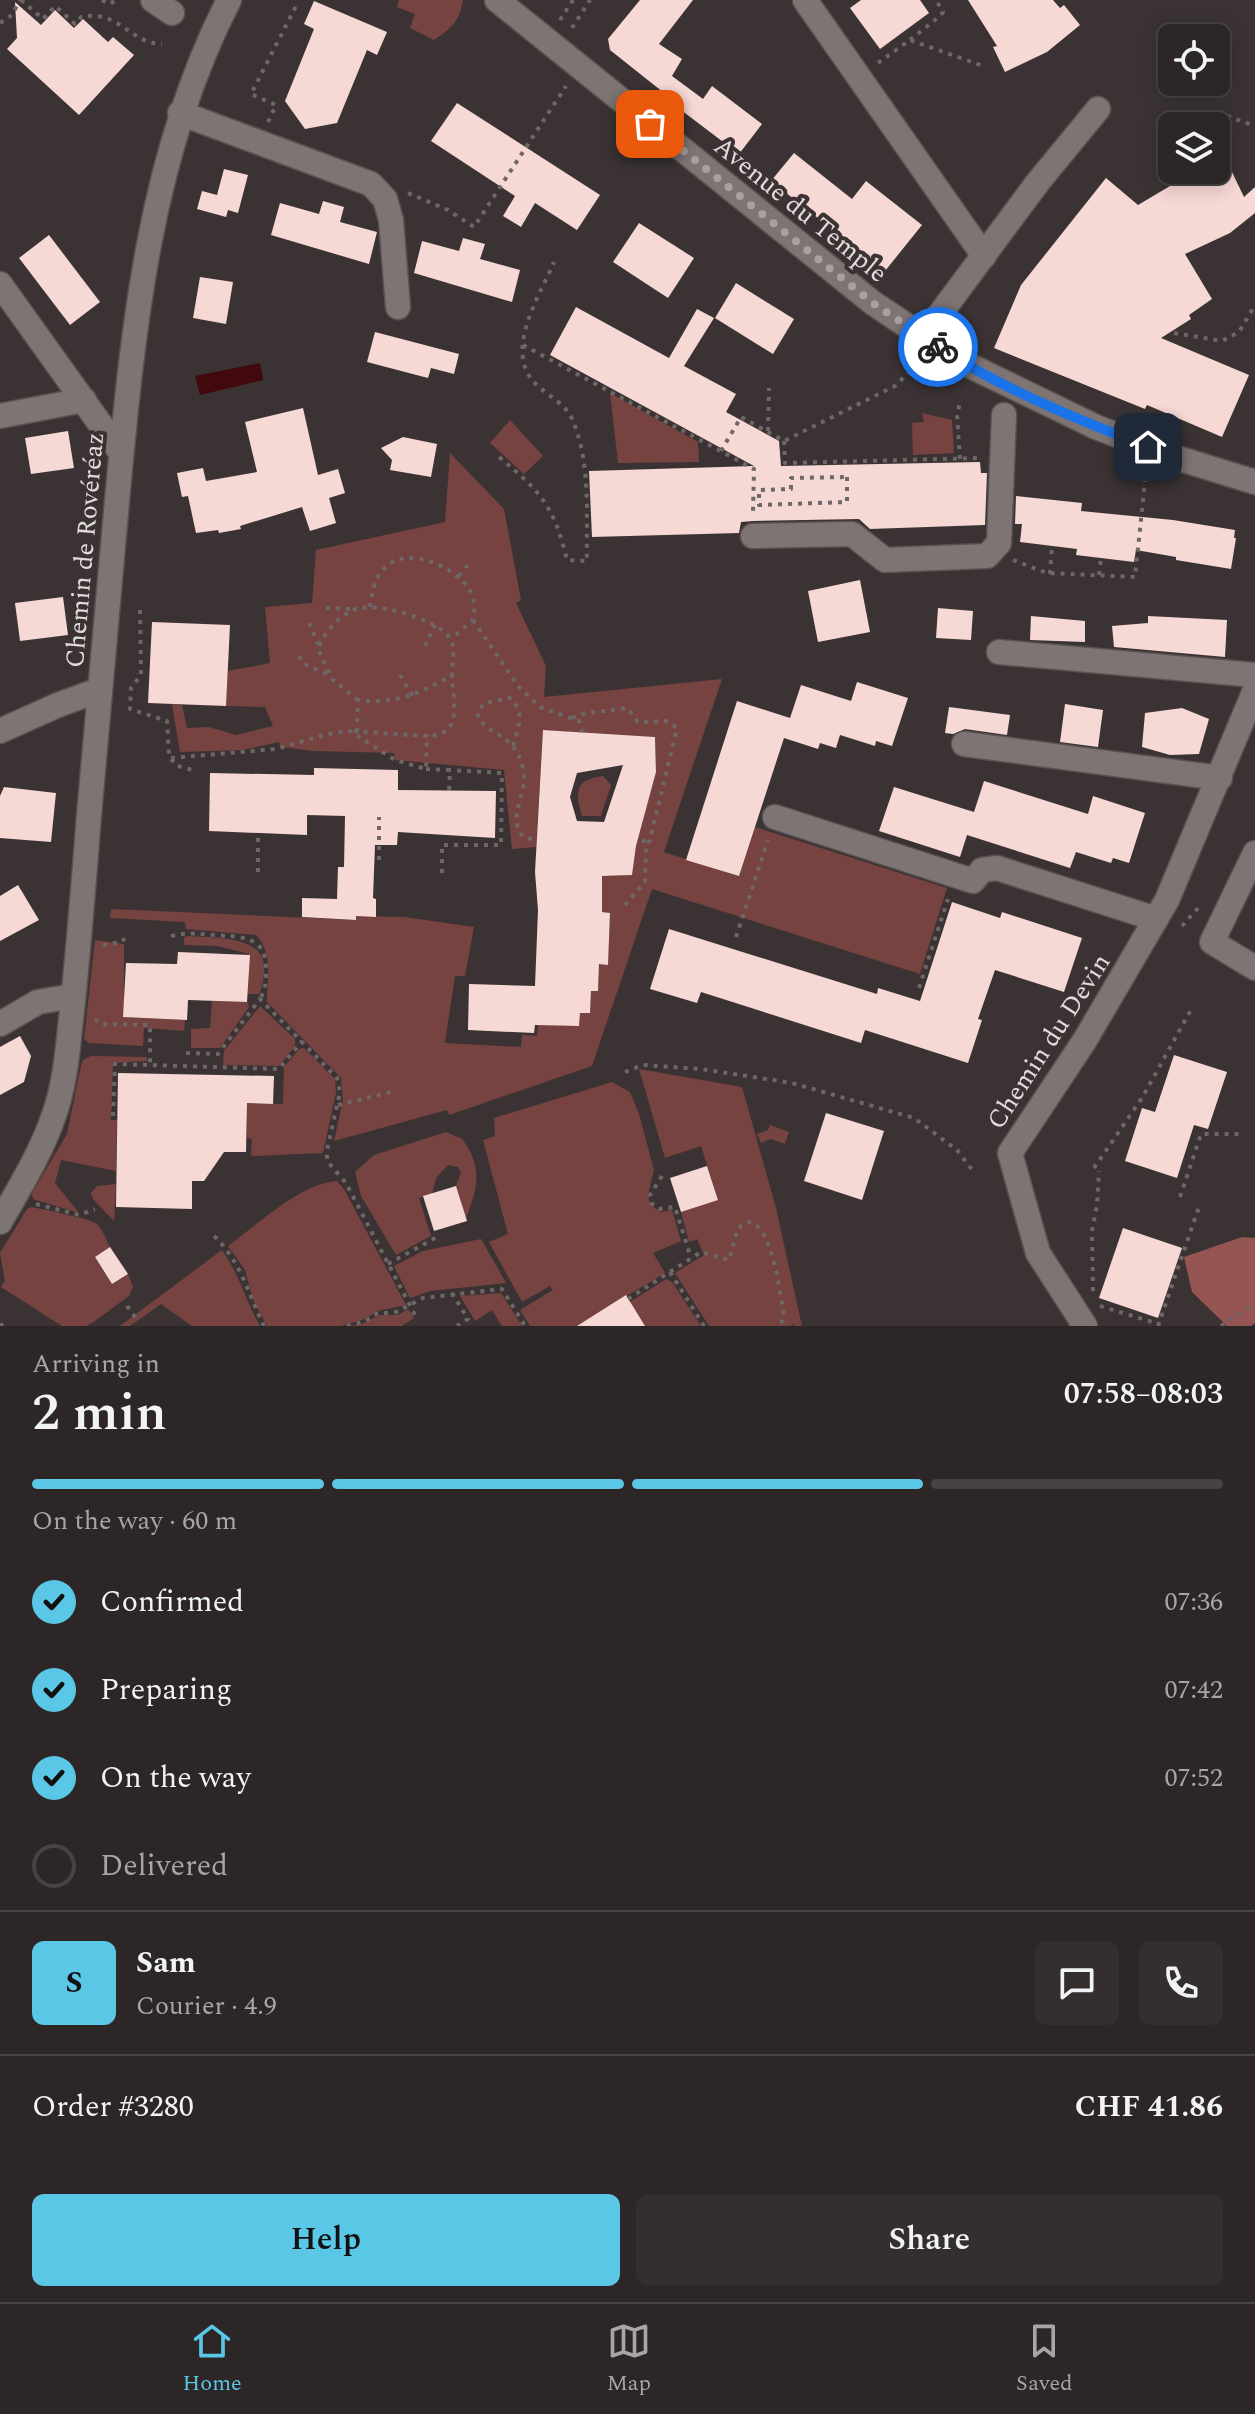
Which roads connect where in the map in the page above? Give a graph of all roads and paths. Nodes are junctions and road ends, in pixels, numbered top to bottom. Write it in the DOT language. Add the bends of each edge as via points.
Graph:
graph roads {
  1 [pos="20,0"];
  2 [pos="102,0"];
  3 [pos="117,0"];
  4 [pos="229,0"];
  5 [pos="497,0"];
  6 [pos="573,0"];
  7 [pos="590,0"];
  8 [pos="805,0"];
  9 [pos="936,0"];
  10 [pos="296,6"];
  11 [pos="0,23"];
  12 [pos="554,28"];
  13 [pos="565,39"];
  14 [pos="910,40"];
  15 [pos="162,44"];
  16 [pos="578,66"];
  17 [pos="874,66"];
  18 [pos="986,67"];
  19 [pos="1098,109"];
  20 [pos="180,113"];
  21 [pos="1230,117"];
  22 [pos="268,122"];
  23 [pos="1255,126"];
  24 [pos="371,184"];
  25 [pos="984,256"];
  26 [pos="554,262"];
  27 [pos="0,284"];
  28 [pos="1255,305"];
  29 [pos="398,307"];
  30 [pos="1174,333"];
  31 [pos="923,337"];
  32 [pos="523,345"];
  33 [pos="909,372"];
  34 [pos="769,388"];
  35 [pos="84,400"];
  36 [pos="960,402"];
  37 [pos="1004,415"];
  38 [pos="0,416"];
  39 [pos="768,431"];
  40 [pos="784,441"];
  41 [pos="721,451"];
  42 [pos="121,453"];
  43 [pos="499,457"];
  44 [pos="985,458"];
  45 [pos="960,459"];
  46 [pos="1146,472"];
  47 [pos="1255,482"];
  48 [pos="756,498"];
  49 [pos="753,536"];
  50 [pos="1052,546"];
  51 [pos="987,556"];
  52 [pos="1101,558"];
  53 [pos="470,562"];
  54 [pos="1050,574"];
  55 [pos="1099,575"];
  56 [pos="458,577"];
  57 [pos="370,607"];
  58 [pos="326,608"];
  59 [pos="355,609"];
  60 [pos="140,610"];
  61 [pos="473,620"];
  62 [pos="309,623"];
  63 [pos="435,625"];
  64 [pos="451,640"];
  65 [pos="319,646"];
  66 [pos="425,646"];
  67 [pos="999,652"];
  68 [pos="299,656"];
  69 [pos="329,675"];
  70 [pos="400,675"];
  71 [pos="452,675"];
  72 [pos="1255,675"];
  73 [pos="99,690"];
  74 [pos="1255,690"];
  75 [pos="413,696"];
  76 [pos="358,700"];
  77 [pos="572,718"];
  78 [pos="0,731"];
  79 [pos="350,731"];
  80 [pos="357,732"];
  81 [pos="582,732"];
  82 [pos="427,736"];
  83 [pos="964,744"];
  84 [pos="513,746"];
  85 [pos="171,758"];
  86 [pos="426,769"];
  87 [pos="192,770"];
  88 [pos="450,770"];
  89 [pos="1220,778"];
  90 [pos="449,791"];
  91 [pos="379,817"];
  92 [pos="775,817"];
  93 [pos="638,837"];
  94 [pos="258,838"];
  95 [pos="536,840"];
  96 [pos="646,847"];
  97 [pos="1255,853"];
  98 [pos="762,859"];
  99 [pos="379,860"];
  100 [pos="258,873"];
  101 [pos="442,873"];
  102 [pos="948,900"];
  103 [pos="625,905"];
  104 [pos="1166,925"];
  105 [pos="128,933"];
  106 [pos="1216,934"];
  107 [pos="171,936"];
  108 [pos="736,937"];
  109 [pos="100,946"];
  110 [pos="1255,968"];
  111 [pos="919,988"];
  112 [pos="73,996"];
  113 [pos="260,999"];
  114 [pos="1192,1008"];
  115 [pos="92,1013"];
  116 [pos="0,1024"];
  117 [pos="302,1041"];
  118 [pos="186,1053"];
  119 [pos="196,1054"];
  120 [pos="218,1054"];
  121 [pos="150,1066"];
  122 [pos="196,1067"];
  123 [pos="218,1068"];
  124 [pos="625,1072"];
  125 [pos="395,1091"];
  126 [pos="338,1105"];
  127 [pos="113,1116"];
  128 [pos="1244,1134"];
  129 [pos="973,1171"];
  130 [pos="662,1176"];
  131 [pos="1180,1197"];
  132 [pos="14,1198"];
  133 [pos="1200,1204"];
  134 [pos="95,1209"];
  135 [pos="0,1222"];
  136 [pos="214,1236"];
  137 [pos="437,1237"];
  138 [pos="691,1258"];
  139 [pos="388,1264"];
  140 [pos="670,1272"];
  141 [pos="452,1293"];
  142 [pos="628,1299"];
  143 [pos="1255,1304"];
  144 [pos="409,1305"];
  145 [pos="127,1306"];
  146 [pos="416,1317"];
  147 [pos="139,1322"];
  148 [pos="1158,1325"];
  149 [pos="264,1326"];
  150 [pos="347,1326"];
  151 [pos="457,1326"];
  152 [pos="525,1326"];
  153 [pos="704,1326"];
  154 [pos="780,1326"];
  155 [pos="1085,1326"];
  156 [pos="1221,1326"];
  1 -- 11 [label="path"];
  1 -- 15 [label="path" via="43,19 55,6 75,24 81,17 98,16 120,23 147,43"];
  2 -- 3 [label="path"];
  4 -- 20 [label="street, Chemin de Rovéréaz"];
  5 -- 16 [label="street, Avenue du Temple"];
  6 -- 12 [label="path"];
  7 -- 13 [label="path"];
  8 -- 25 [label="street"];
  9 -- 14 [label="path" via="943,12"];
  10 -- 22 [label="path" via="251,94 276,105"];
  14 -- 17 [label="path"];
  14 -- 18 [label="path"];
  16 -- 24 [label="path" via="474,227 393,186"];
  16 -- 31 [label="street, Avenue du Temple" via="873,303"];
  19 -- 25 [label="street"];
  20 -- 24 [label="street"];
  20 -- 42 [label="street, Chemin de Rovéréaz" via="138,301"];
  21 -- 23 [label="path"];
  24 -- 29 [label="street" via="385,199 391,220"];
  25 -- 31 [label="street"];
  26 -- 32 [label="path"];
  27 -- 35 [label="street"];
  28 -- 30 [label="path" via="1239,332 1222,341"];
  31 -- 47 [label="street, Avenue du Temple" via="958,360 1096,427"];
  32 -- 41 [label="path"];
  32 -- 43 [label="path" via="531,380 572,417 583,451 587,561 567,560 554,516 533,487"];
  33 -- 40 [label="path" via="895,386"];
  34 -- 39 [label="path"];
  35 -- 38 [label="street"];
  35 -- 42 [label="street"];
  36 -- 45 [label="path"];
  37 -- 51 [label="street" via="999,543"];
  39 -- 40 [label="path"];
  39 -- 41 [label="path" via="741,417"];
  40 -- 45 [label="path" via="785,463"];
  41 -- 48 [label="path" via="754,469"];
  42 -- 73 [label="street, Chemin de Rovéréaz"];
  44 -- 45 [label="path"];
  46 -- 55 [label="path" via="1135,577"];
  48 -- 48 [label="path" via="759,490 791,489 791,478 847,477 847,502 759,505"];
  48 -- 49 [label="path"];
  49 -- 51 [label="street" via="852,534 885,560"];
  50 -- 54 [label="path"];
  51 -- 54 [label="path"];
  52 -- 55 [label="path"];
  53 -- 56 [label="path"];
  54 -- 55 [label="path"];
  56 -- 57 [label="path" via="423,560 397,559 373,586"];
  56 -- 61 [label="path" via="475,603"];
  57 -- 59 [label="path"];
  57 -- 63 [label="path"];
  58 -- 59 [label="path"];
  59 -- 65 [label="path" via="340,617"];
  60 -- 85 [label="path" via="141,675 131,688 130,709 167,721"];
  61 -- 64 [label="path"];
  61 -- 77 [label="path" via="518,686 540,707"];
  62 -- 65 [label="path"];
  63 -- 64 [label="path"];
  63 -- 66 [label="path"];
  64 -- 71 [label="path"];
  65 -- 69 [label="path"];
  67 -- 72 [label="street"];
  68 -- 69 [label="path" via="304,664"];
  69 -- 76 [label="path"];
  70 -- 75 [label="path"];
  71 -- 75 [label="path"];
  71 -- 82 [label="path" via="451,727"];
  73 -- 78 [label="street"];
  73 -- 112 [label="street, Chemin de Rovéréaz"];
  74 -- 89 [label="street, Chemin du Devin"];
  75 -- 76 [label="path"];
  76 -- 80 [label="path"];
  77 -- 81 [label="path"];
  77 -- 96 [label="path" via="627,708 638,722 666,721 677,728"];
  79 -- 80 [label="path"];
  79 -- 85 [label="path" via="276,749"];
  79 -- 86 [label="path" via="395,760"];
  80 -- 82 [label="path"];
  82 -- 86 [label="path"];
  83 -- 89 [label="street"];
  84 -- 84 [label="path" via="478,718 486,703 510,698 515,702 521,720"];
  84 -- 95 [label="path" via="523,770 517,830"];
  85 -- 87 [label="path" via="175,765"];
  86 -- 88 [label="path"];
  88 -- 90 [label="path"];
  88 -- 101 [label="path" via="502,773 501,845 442,845"];
  89 -- 104 [label="street, Chemin du Devin" via="1167,900"];
  91 -- 99 [label="path"];
  92 -- 104 [label="street" via="973,881 982,870 997,868"];
  93 -- 96 [label="path"];
  94 -- 100 [label="path"];
  96 -- 103 [label="path" via="645,882"];
  97 -- 106 [label="street"];
  98 -- 108 [label="path"];
  102 -- 111 [label="path"];
  104 -- 106 [label="path" via="1198,908"];
  104 -- 155 [label="street, Chemin du Devin" via="1010,1153 1038,1253"];
  105 -- 109 [label="path" via="122,942"];
  106 -- 110 [label="street" via="1212,942"];
  107 -- 113 [label="path" via="241,936 257,944 266,958 266,988"];
  112 -- 116 [label="street" via="38,1002"];
  112 -- 132 [label="street, Chemin de Rovéréaz" via="55,1113"];
  113 -- 117 [label="path"];
  113 -- 120 [label="path"];
  114 -- 148 [label="path" via="1096,1169 1092,1304"];
  115 -- 121 [label="path" via="101,1024 150,1025"];
  117 -- 123 [label="path" via="279,1069"];
  117 -- 126 [label="path" via="337,1078"];
  118 -- 119 [label="path"];
  119 -- 120 [label="path"];
  119 -- 122 [label="path"];
  120 -- 123 [label="path"];
  121 -- 122 [label="path"];
  121 -- 127 [label="path" via="115,1064"];
  122 -- 123 [label="path"];
  124 -- 129 [label="path" via="643,1065 792,1083 914,1118 957,1150"];
  125 -- 126 [label="path"];
  126 -- 139 [label="path" via="327,1161 346,1183"];
  128 -- 131 [label="path" via="1201,1134"];
  130 -- 138 [label="path" via="651,1203 659,1209 675,1207"];
  132 -- 134 [label="path" via="79,1215"];
  132 -- 135 [label="street, Chemin de Rovéréaz"];
  133 -- 148 [label="path"];
  136 -- 149 [label="path" via="241,1271"];
  137 -- 139 [label="path"];
  138 -- 140 [label="path"];
  138 -- 154 [label="path" via="701,1252 729,1260 738,1228 755,1222 769,1247 784,1316"];
  139 -- 144 [label="path"];
  140 -- 142 [label="path"];
  140 -- 153 [label="path"];
  141 -- 144 [label="path"];
  141 -- 151 [label="path" via="468,1319"];
  141 -- 152 [label="path" via="502,1289"];
  143 -- 156 [label="path"];
  144 -- 146 [label="path"];
  144 -- 150 [label="path"];
  145 -- 147 [label="path"];
}
